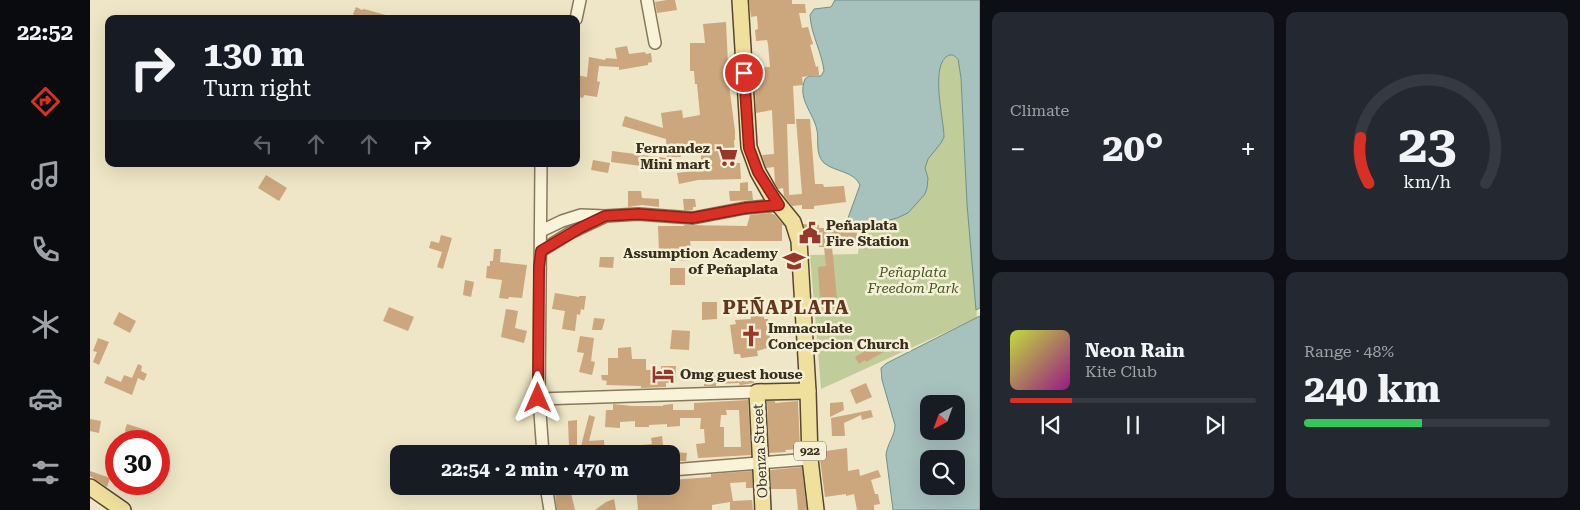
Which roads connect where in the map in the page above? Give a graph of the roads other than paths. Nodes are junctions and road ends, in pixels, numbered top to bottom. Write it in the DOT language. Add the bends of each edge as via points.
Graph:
graph roads {
  1 [pos="580,0"];
  2 [pos="647,0"];
  3 [pos="740,0"];
  4 [pos="577,15"];
  5 [pos="654,43"];
  6 [pos="541,167"];
  7 [pos="779,205"];
  8 [pos="605,216"];
  9 [pos="541,230"];
  10 [pos="541,251"];
  11 [pos="808,391"];
  12 [pos="758,392"];
  13 [pos="538,398"];
  14 [pos="542,445"];
  15 [pos="810,459"];
  16 [pos="760,462"];
  17 [pos="680,469"];
  18 [pos="90,488"];
  19 [pos="548,495"];
  20 [pos="118,509"];
  21 [pos="550,510"];
  22 [pos="763,510"];
  23 [pos="816,510"];
  1 -- 4 [label="street"];
  2 -- 5 [label="street"];
  3 -- 7 [label="main road, 922" via="749,148 758,172"];
  6 -- 9 [label="street"];
  7 -- 8 [label="street" via="692,218 638,214"];
  7 -- 11 [label="main road, 922" via="793,222 799,241"];
  8 -- 9 [label="street" via="581,215"];
  8 -- 10 [label="street"];
  9 -- 10 [label="street"];
  10 -- 13 [label="street"];
  11 -- 12 [label="main road"];
  11 -- 15 [label="main road, 922"];
  12 -- 13 [label="street"];
  12 -- 16 [label="main road, Obenza Street"];
  13 -- 14 [label="street"];
  15 -- 16 [label="street"];
  15 -- 23 [label="main road, 922"];
  16 -- 17 [label="street"];
  16 -- 22 [label="main road, Obenza Street"];
  18 -- 20 [label="main road"];
  19 -- 21 [label="street"];
}
